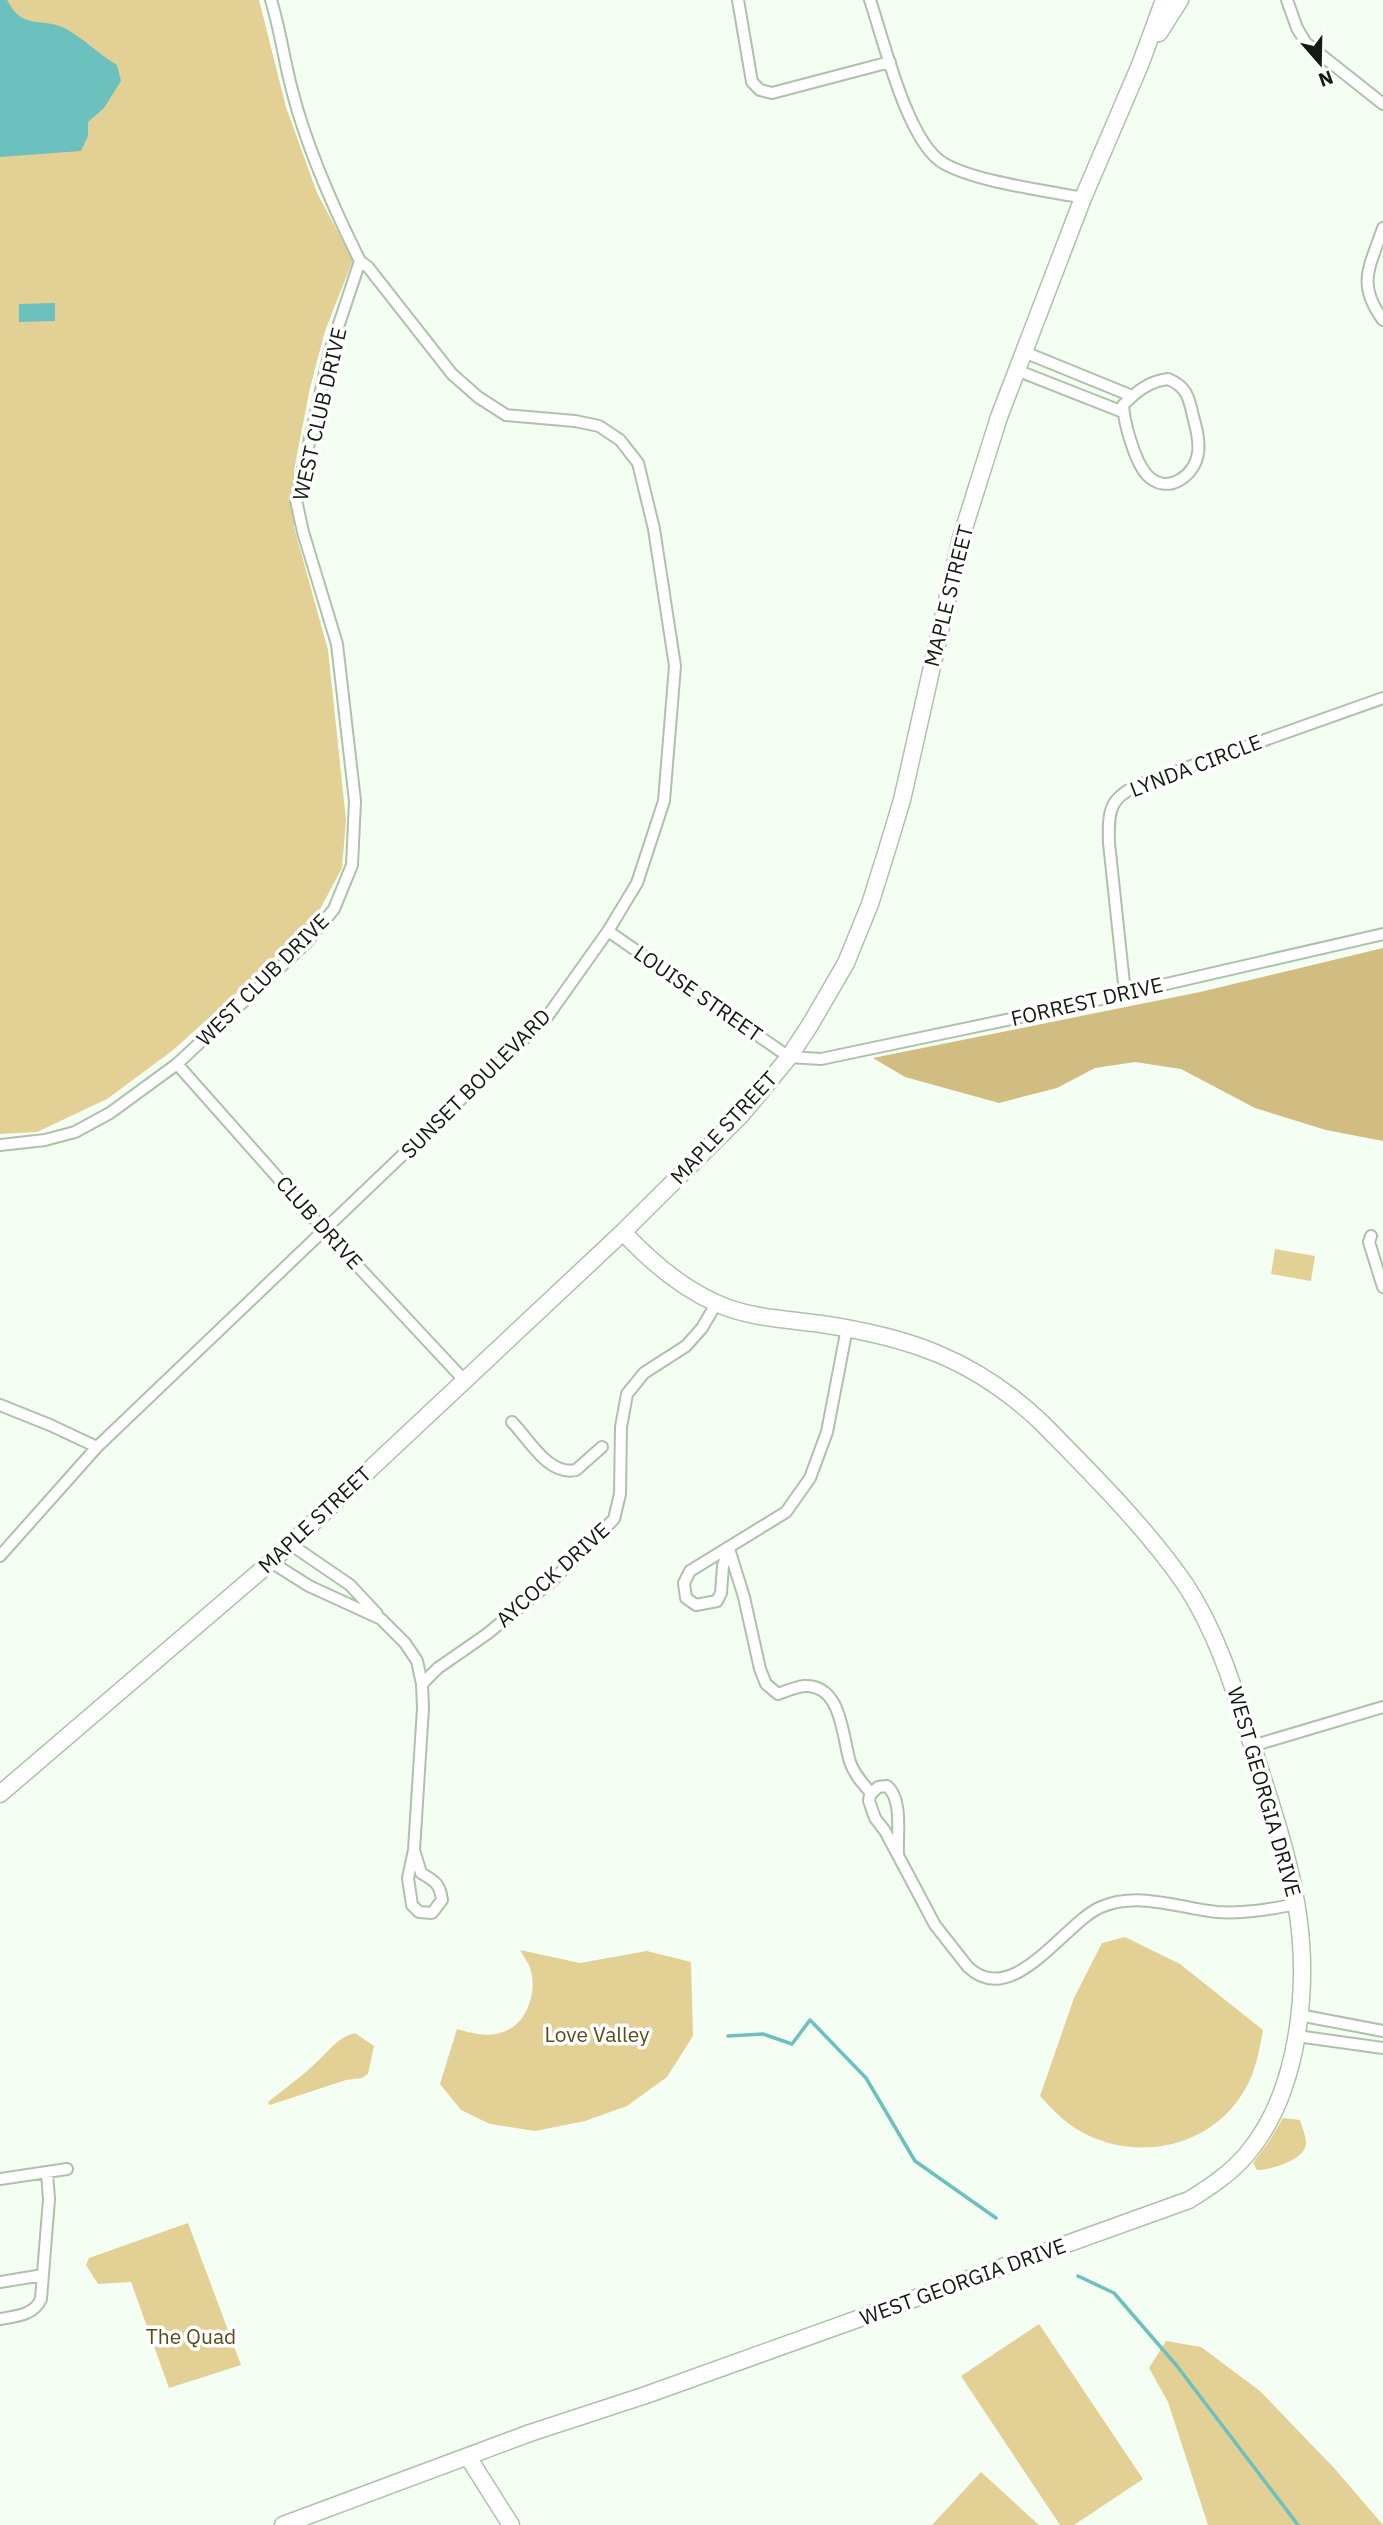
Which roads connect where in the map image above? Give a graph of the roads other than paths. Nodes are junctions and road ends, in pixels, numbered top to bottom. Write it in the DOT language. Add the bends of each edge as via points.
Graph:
graph roads {
  1 [pos="271,0"];
  2 [pos="738,0"];
  3 [pos="870,0"];
  4 [pos="1164,0"];
  5 [pos="1180,0"];
  6 [pos="1287,0"];
  7 [pos="890,62"];
  8 [pos="1140,65"];
  9 [pos="1383,104"];
  10 [pos="1083,198"];
  11 [pos="1383,228"];
  12 [pos="360,261"];
  13 [pos="1383,320"];
  14 [pos="1024,352"];
  15 [pos="1016,370"];
  16 [pos="1132,396"];
  17 [pos="1123,412"];
  18 [pos="1383,698"];
  19 [pos="608,932"];
  20 [pos="1383,934"];
  21 [pos="1125,993"];
  22 [pos="789,1057"];
  23 [pos="177,1064"];
  24 [pos="0,1145"];
  25 [pos="325,1231"];
  26 [pos="623,1233"];
  27 [pos="1371,1236"];
  28 [pos="1383,1287"];
  29 [pos="716,1304"];
  30 [pos="847,1328"];
  31 [pos="464,1380"];
  32 [pos="0,1405"];
  33 [pos="512,1422"];
  34 [pos="97,1447"];
  35 [pos="602,1447"];
  36 [pos="290,1544"];
  37 [pos="729,1549"];
  38 [pos="0,1556"];
  39 [pos="271,1562"];
  40 [pos="381,1619"];
  41 [pos="422,1684"];
  42 [pos="1383,1707"];
  43 [pos="1252,1746"];
  44 [pos="872,1793"];
  45 [pos="0,1794"];
  46 [pos="414,1850"];
  47 [pos="898,1854"];
  48 [pos="1297,1904"];
  49 [pos="1299,2015"];
  50 [pos="1383,2031"];
  51 [pos="1297,2036"];
  52 [pos="1383,2048"];
  53 [pos="67,2169"];
  54 [pos="47,2173"];
  55 [pos="0,2179"];
  56 [pos="44,2275"];
  57 [pos="0,2282"];
  58 [pos="0,2319"];
  59 [pos="468,2457"];
  60 [pos="283,2525"];
  61 [pos="511,2525"];
  1 -- 12 [label="street" via="309,142 333,208"];
  2 -- 7 [label="street" via="752,82 761,90 772,93"];
  3 -- 7 [label="street"];
  4 -- 8 [label="street, MAPLE STREET"];
  5 -- 8 [label="street, MAPLE STREET"];
  6 -- 9 [label="street" via="1306,43"];
  7 -- 10 [label="street" via="912,124 925,147 942,162 971,175"];
  8 -- 10 [label="street, MAPLE STREET"];
  10 -- 14 [label="street, MAPLE STREET"];
  11 -- 13 [label="street" via="1366,280 1374,308"];
  12 -- 19 [label="street, SUNSET BOULEVARD" via="452,374 478,397 506,415 599,426 620,440 638,463 654,529 675,666 664,801 638,883"];
  12 -- 23 [label="street, WEST CLUB DRIVE" via="330,351 296,500 337,644 355,801 352,865 334,909 306,943"];
  14 -- 15 [label="street, MAPLE STREET"];
  14 -- 16 [label="street"];
  15 -- 17 [label="street"];
  15 -- 22 [label="street, MAPLE STREET" via="961,538 902,800 870,904 846,963"];
  16 -- 17 [label="street"];
  16 -- 17 [label="street" via="1153,382 1168,379 1185,390 1199,447 1191,472 1168,484 1147,475"];
  18 -- 21 [label="street, LYNDA CIRCLE" via="1141,784 1115,802 1108,819 1109,844"];
  19 -- 22 [label="street, LOUISE STREET"];
  19 -- 25 [label="street, SUNSET BOULEVARD" via="547,1017"];
  20 -- 21 [label="street, FORREST DRIVE"];
  21 -- 22 [label="street, FORREST DRIVE" via="821,1059"];
  22 -- 26 [label="street, MAPLE STREET" via="743,1114"];
  23 -- 24 [label="street, WEST CLUB DRIVE" via="110,1113 75,1132"];
  23 -- 25 [label="street, CLUB DRIVE"];
  25 -- 31 [label="street, CLUB DRIVE"];
  25 -- 34 [label="street, SUNSET BOULEVARD"];
  26 -- 29 [label="street, WEST GEORGIA DRIVE" via="674,1280"];
  26 -- 31 [label="street, MAPLE STREET"];
  27 -- 28 [label="street"];
  29 -- 30 [label="street, WEST GEORGIA DRIVE"];
  29 -- 41 [label="street, AYCOCK DRIVE" via="686,1346 644,1373 627,1394 614,1519 553,1580"];
  30 -- 37 [label="street" via="827,1432 810,1478 786,1511"];
  30 -- 43 [label="street, WEST GEORGIA DRIVE" via="894,1337 949,1357 1024,1405 1082,1464 1186,1585 1228,1672"];
  31 -- 36 [label="street, MAPLE STREET"];
  32 -- 34 [label="street"];
  33 -- 35 [label="street" via="542,1457 562,1470 576,1470"];
  34 -- 38 [label="street, SUNSET BOULEVARD"];
  36 -- 39 [label="street, MAPLE STREET"];
  36 -- 40 [label="street" via="350,1586"];
  37 -- 37 [label="street" via="690,1571 684,1583 686,1598 696,1605 717,1601"];
  37 -- 44 [label="street" via="766,1684 778,1693 804,1686 823,1690 835,1703 851,1764"];
  39 -- 40 [label="street" via="309,1586"];
  39 -- 45 [label="street, MAPLE STREET"];
  40 -- 41 [label="street" via="417,1661"];
  41 -- 46 [label="street"];
  42 -- 43 [label="street"];
  43 -- 48 [label="street, WEST GEORGIA DRIVE"];
  44 -- 47 [label="street" via="870,1809"];
  44 -- 47 [label="street" via="878,1787 891,1790 898,1810"];
  46 -- 46 [label="street" via="409,1895 419,1912 432,1913 442,1900 440,1887 421,1873"];
  47 -- 48 [label="street" via="935,1925 973,1972 988,1977 1020,1972 1084,1917 1122,1900 1218,1912"];
  48 -- 49 [label="street, WEST GEORGIA DRIVE"];
  49 -- 50 [label="street"];
  49 -- 51 [label="street, WEST GEORGIA DRIVE"];
  51 -- 52 [label="street"];
  51 -- 59 [label="street, WEST GEORGIA DRIVE" via="1279,2101 1258,2140 1234,2168 1189,2200"];
  53 -- 54 [label="street"];
  54 -- 55 [label="street"];
  54 -- 56 [label="street"];
  56 -- 57 [label="street"];
  56 -- 58 [label="street" via="37,2308"];
  59 -- 60 [label="street, WEST GEORGIA DRIVE"];
  59 -- 61 [label="street"];
}
